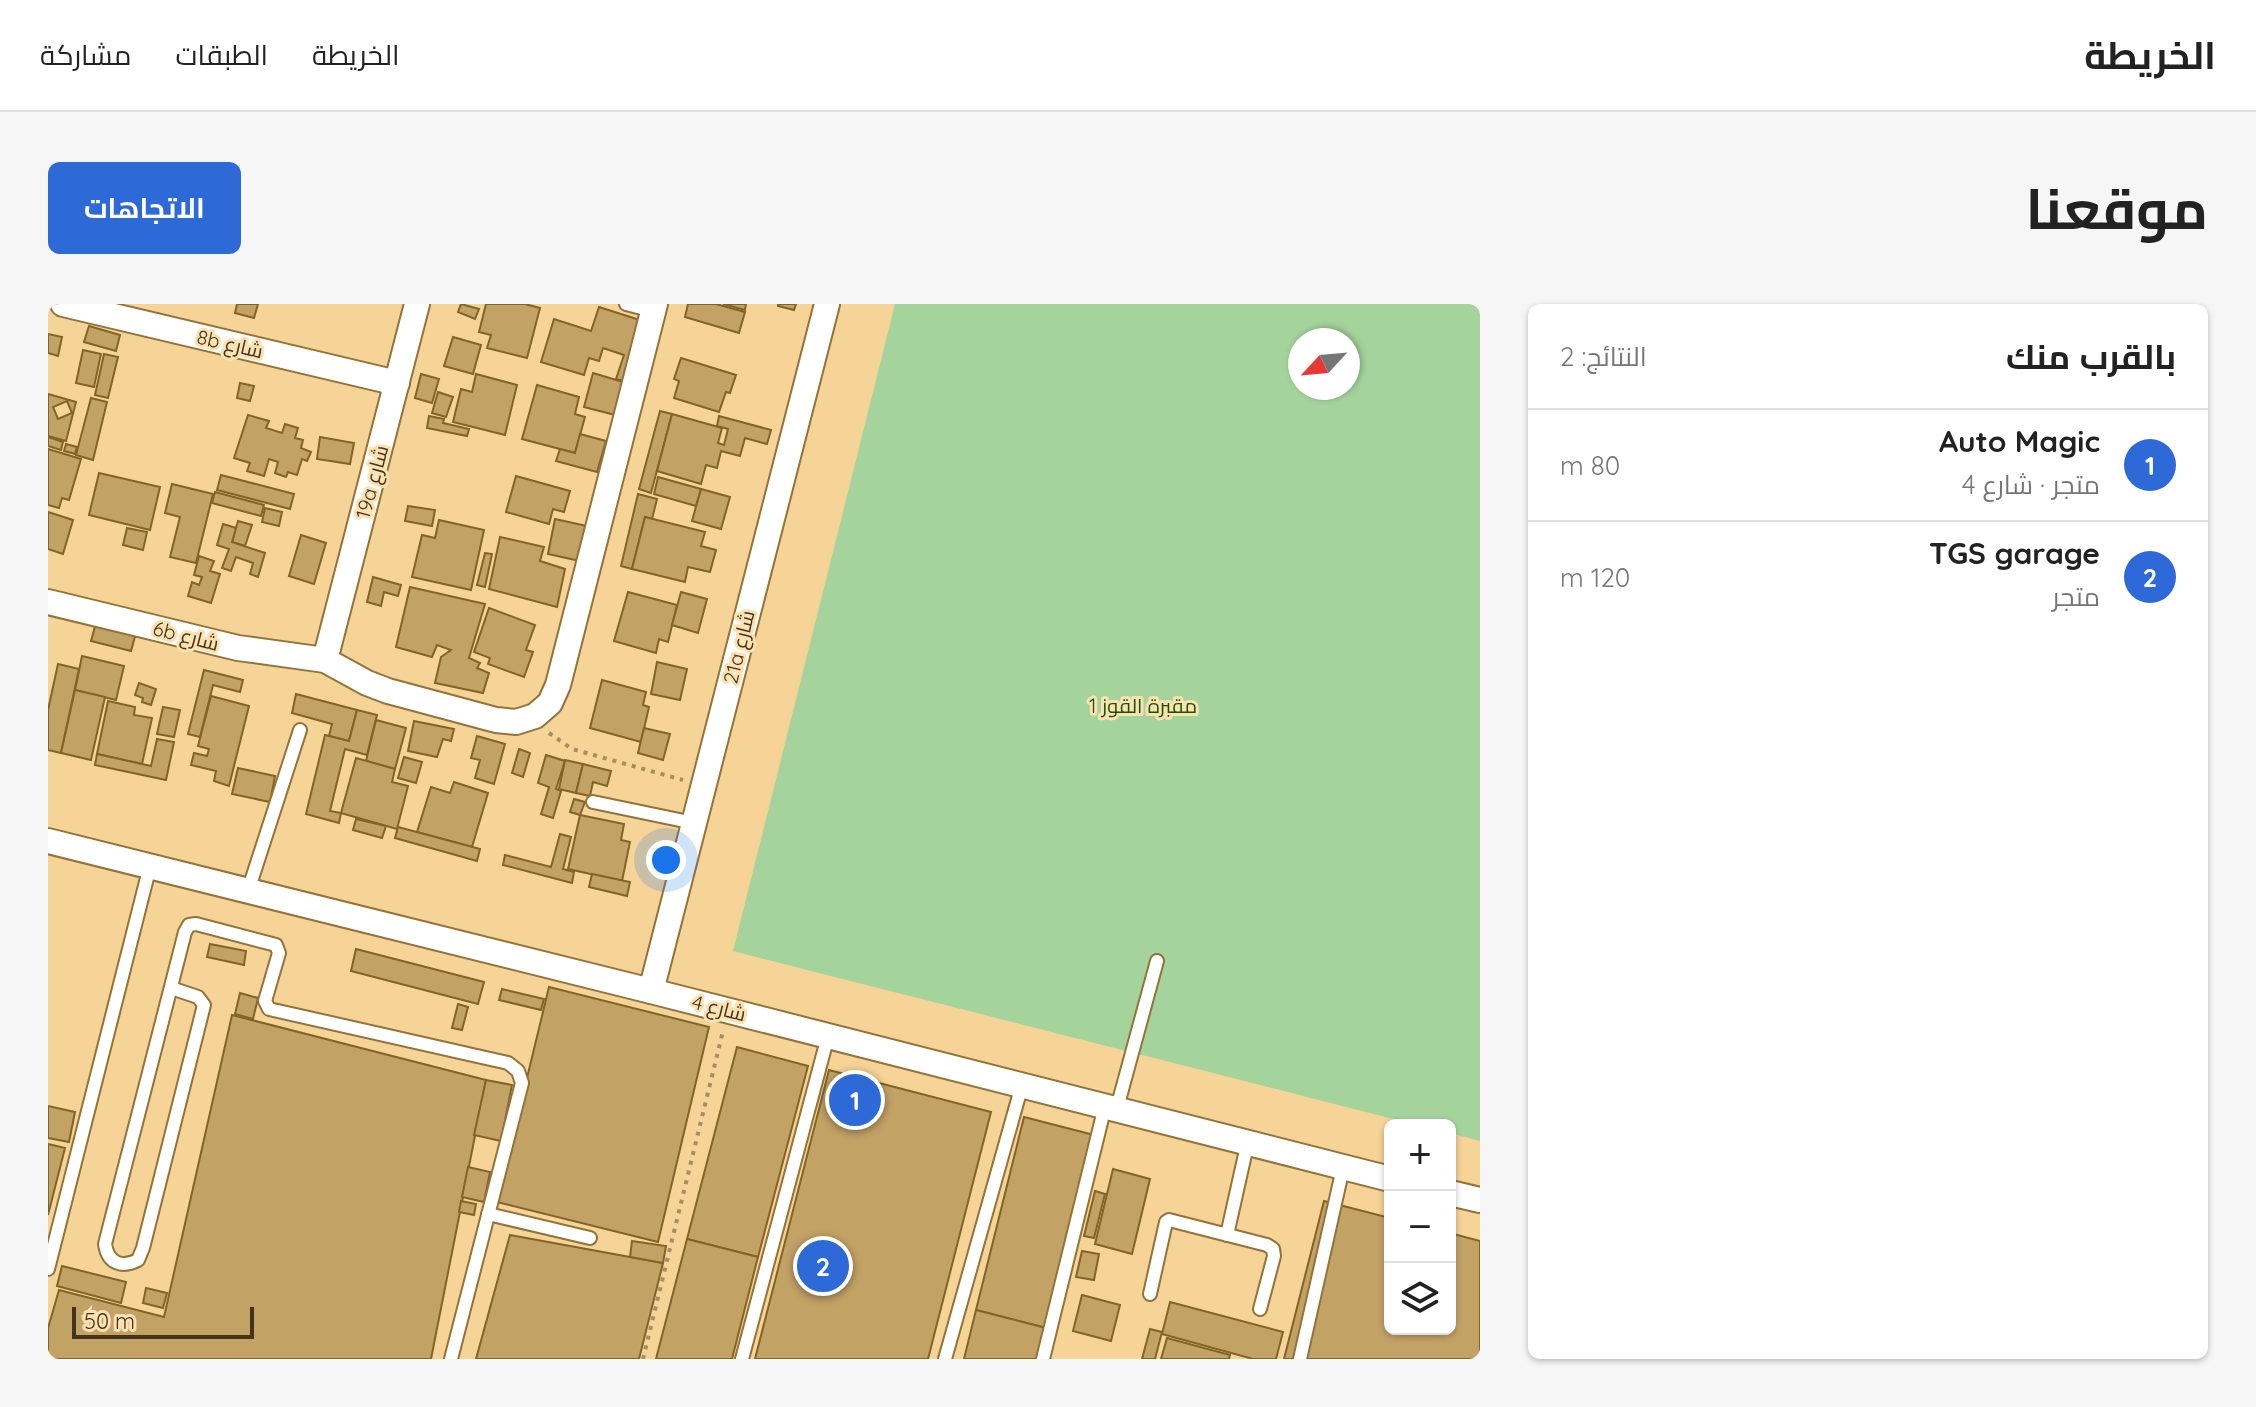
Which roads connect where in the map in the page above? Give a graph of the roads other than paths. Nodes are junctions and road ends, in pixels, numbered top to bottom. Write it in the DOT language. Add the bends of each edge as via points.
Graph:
graph roads {
  1 [pos="63,304"];
  2 [pos="417,304"];
  3 [pos="626,304"];
  4 [pos="827,304"];
  5 [pos="654,307"];
  6 [pos="397,383"];
  7 [pos="48,602"];
  8 [pos="325,660"];
  9 [pos="300,730"];
  10 [pos="593,802"];
  11 [pos="694,823"];
  12 [pos="48,841"];
  13 [pos="150,866"];
  14 [pos="248,891"];
  15 [pos="1157,961"];
  16 [pos="171,988"];
  17 [pos="651,991"];
  18 [pos="828,1036"];
  19 [pos="1022,1085"];
  20 [pos="1111,1107"];
  21 [pos="1248,1141"];
  22 [pos="1343,1168"];
  23 [pos="1384,1178"];
  24 [pos="1456,1194"];
  25 [pos="1480,1200"];
  26 [pos="488,1214"];
  27 [pos="1227,1235"];
  28 [pos="590,1238"];
  29 [pos="48,1269"];
  30 [pos="1150,1294"];
  31 [pos="1260,1309"];
  32 [pos="451,1359"];
  33 [pos="742,1359"];
  34 [pos="945,1359"];
  35 [pos="1043,1359"];
  36 [pos="1300,1359"];
  1 -- 6 [label="street, 8b شارع"];
  2 -- 6 [label="street, 19a شارع"];
  3 -- 5 [label="lane"];
  4 -- 11 [label="street, 21a شارع"];
  5 -- 8 [label="street" via="550,703 535,716 516,722 388,691"];
  6 -- 8 [label="street, 19a شارع"];
  7 -- 8 [label="street, 6b شارع" via="238,648"];
  9 -- 14 [label="lane"];
  10 -- 11 [label="lane"];
  11 -- 17 [label="street, 21a شارع"];
  12 -- 13 [label="street, شارع 4"];
  13 -- 14 [label="street, شارع 4"];
  13 -- 29 [label="lane"];
  14 -- 17 [label="street, شارع 4"];
  15 -- 20 [label="lane"];
  16 -- 16 [label="lane" via="105,1244 115,1263 138,1260 143,1248 203,1008 201,999"];
  16 -- 26 [label="lane" via="186,928 196,924 278,947 265,1001 269,1009 514,1066 522,1083"];
  17 -- 18 [label="street, شارع 4"];
  18 -- 19 [label="street, شارع 4"];
  18 -- 33 [label="lane"];
  19 -- 20 [label="street, شارع 4"];
  19 -- 34 [label="lane"];
  20 -- 21 [label="street, شارع 4"];
  20 -- 35 [label="lane"];
  21 -- 22 [label="street, شارع 4"];
  21 -- 27 [label="lane"];
  22 -- 23 [label="street, شارع 4"];
  22 -- 36 [label="lane"];
  24 -- 25 [label="street"];
  26 -- 28 [label="lane"];
  26 -- 32 [label="lane"];
  27 -- 30 [label="lane" via="1167,1221"];
  27 -- 31 [label="lane" via="1273,1249"];
}
